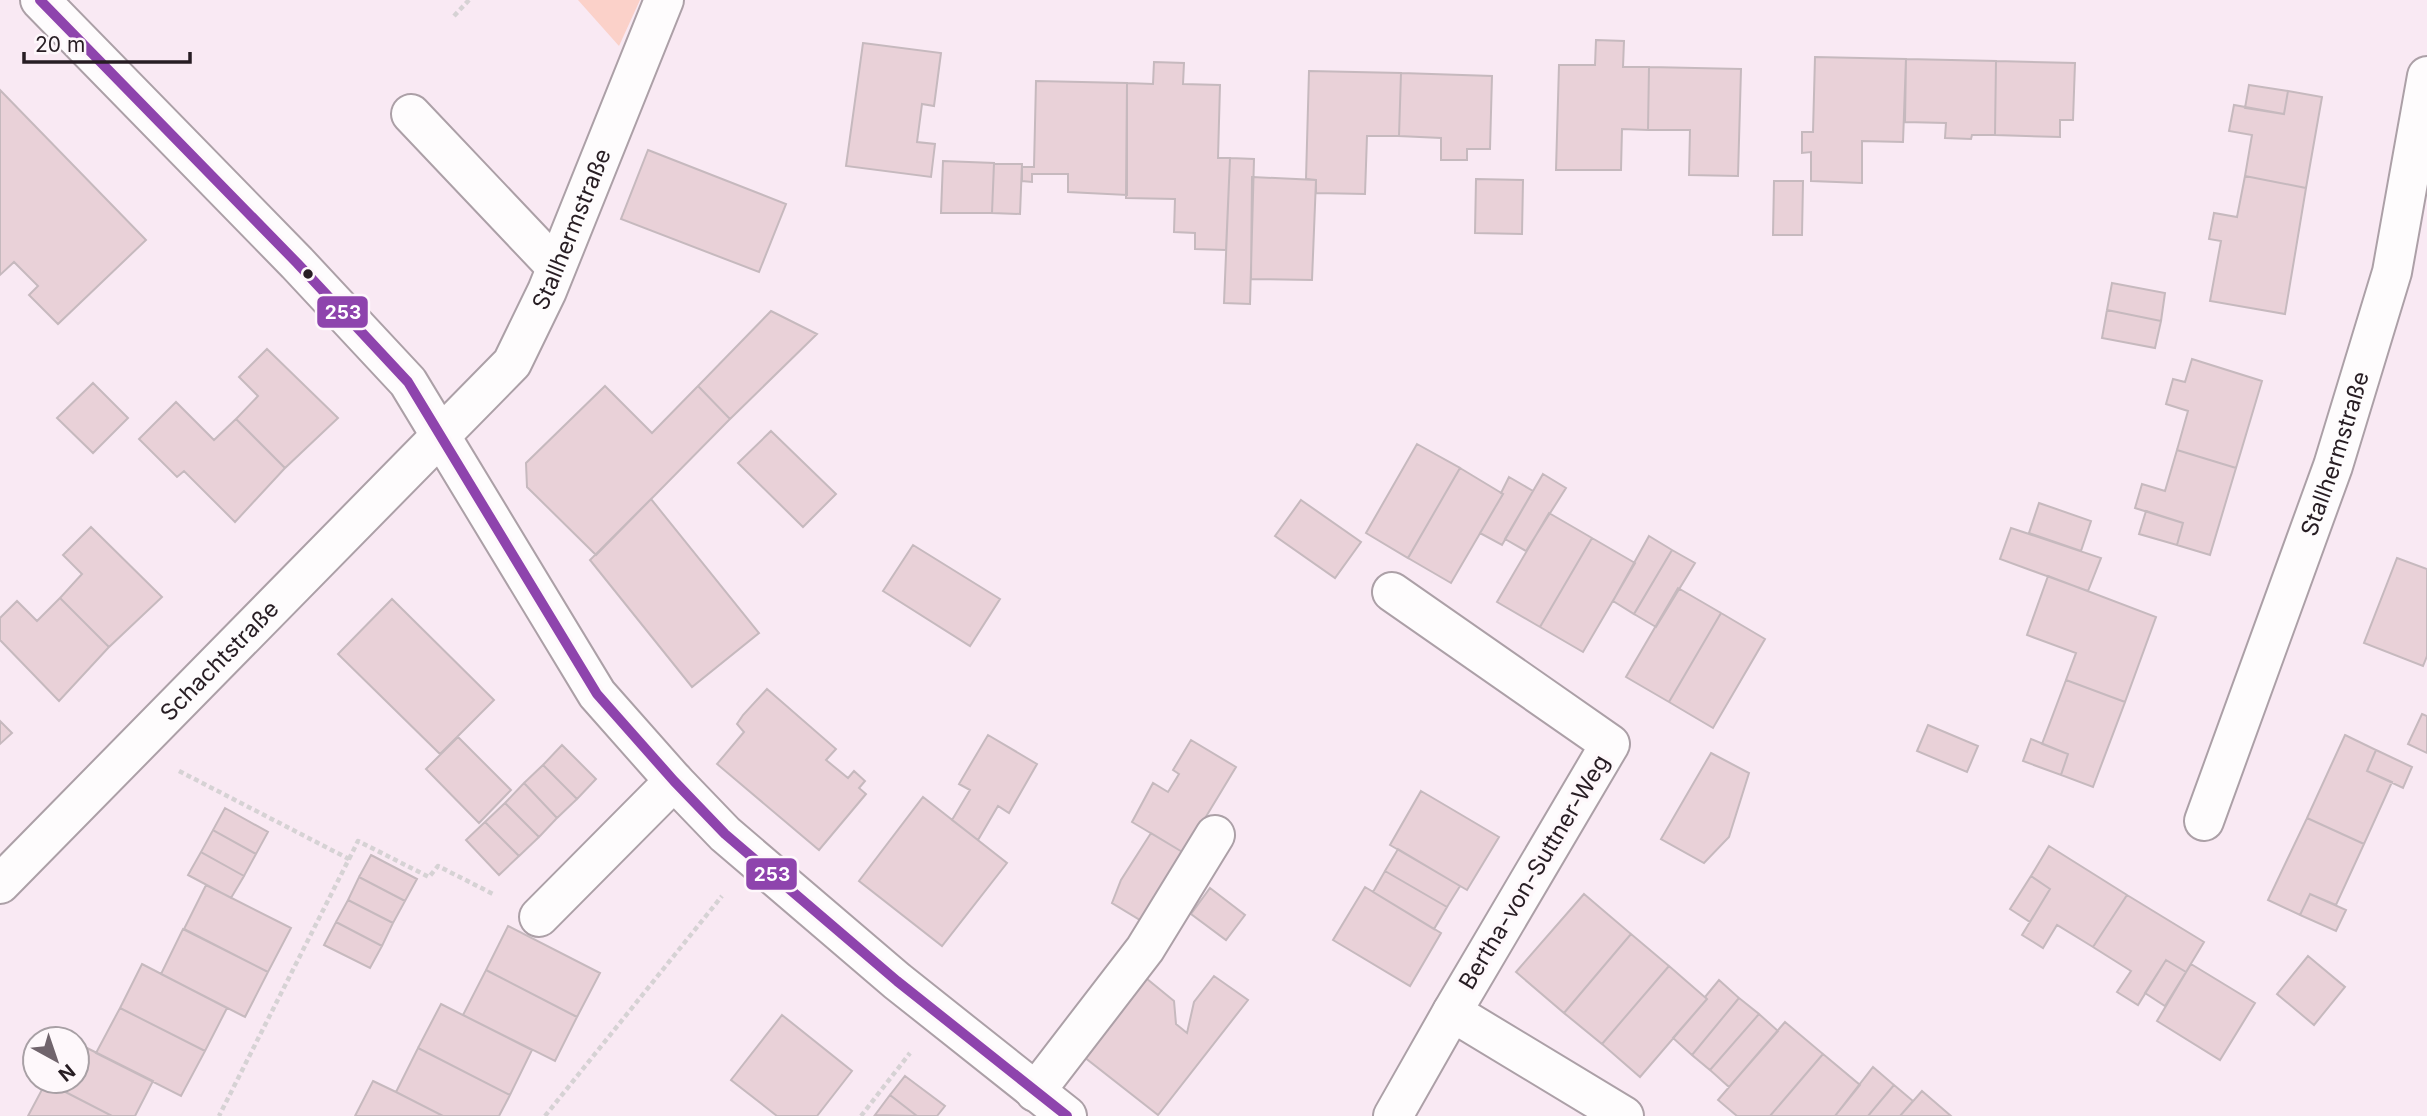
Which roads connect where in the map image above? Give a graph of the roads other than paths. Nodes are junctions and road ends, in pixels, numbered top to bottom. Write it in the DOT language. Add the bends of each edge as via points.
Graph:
graph roads {
  1 [pos="40,0"];
  2 [pos="664,0"];
  3 [pos="2427,76"];
  4 [pos="411,114"];
  5 [pos="556,267"];
  6 [pos="440,437"];
  7 [pos="1392,592"];
  8 [pos="674,781"];
  9 [pos="2204,821"];
  10 [pos="1215,835"];
  11 [pos="0,884"];
  12 [pos="539,917"];
  13 [pos="1452,1012"];
  14 [pos="1035,1092"];
  15 [pos="1067,1116"];
  16 [pos="1393,1116"];
  17 [pos="1624,1116"];
  1 -- 6 [label="street" via="408,382"];
  2 -- 5 [label="street, Stallhermstraße"];
  3 -- 9 [label="street, Stallhermstraße" via="2388,285 2333,466"];
  4 -- 5 [label="street"];
  5 -- 6 [label="street, Stallhermstraße" via="512,363"];
  6 -- 8 [label="street" via="597,694"];
  6 -- 11 [label="street, Schachtstraße"];
  7 -- 13 [label="street, Bertha-von-Suttner-Weg" via="1610,744"];
  8 -- 12 [label="street"];
  8 -- 14 [label="street" via="725,834"];
  10 -- 14 [label="street" via="1145,949"];
  13 -- 16 [label="street, Bertha-von-Suttner-Weg"];
  13 -- 17 [label="street, Bertha-von-Suttner-Weg"];
  14 -- 15 [label="street"];
}
